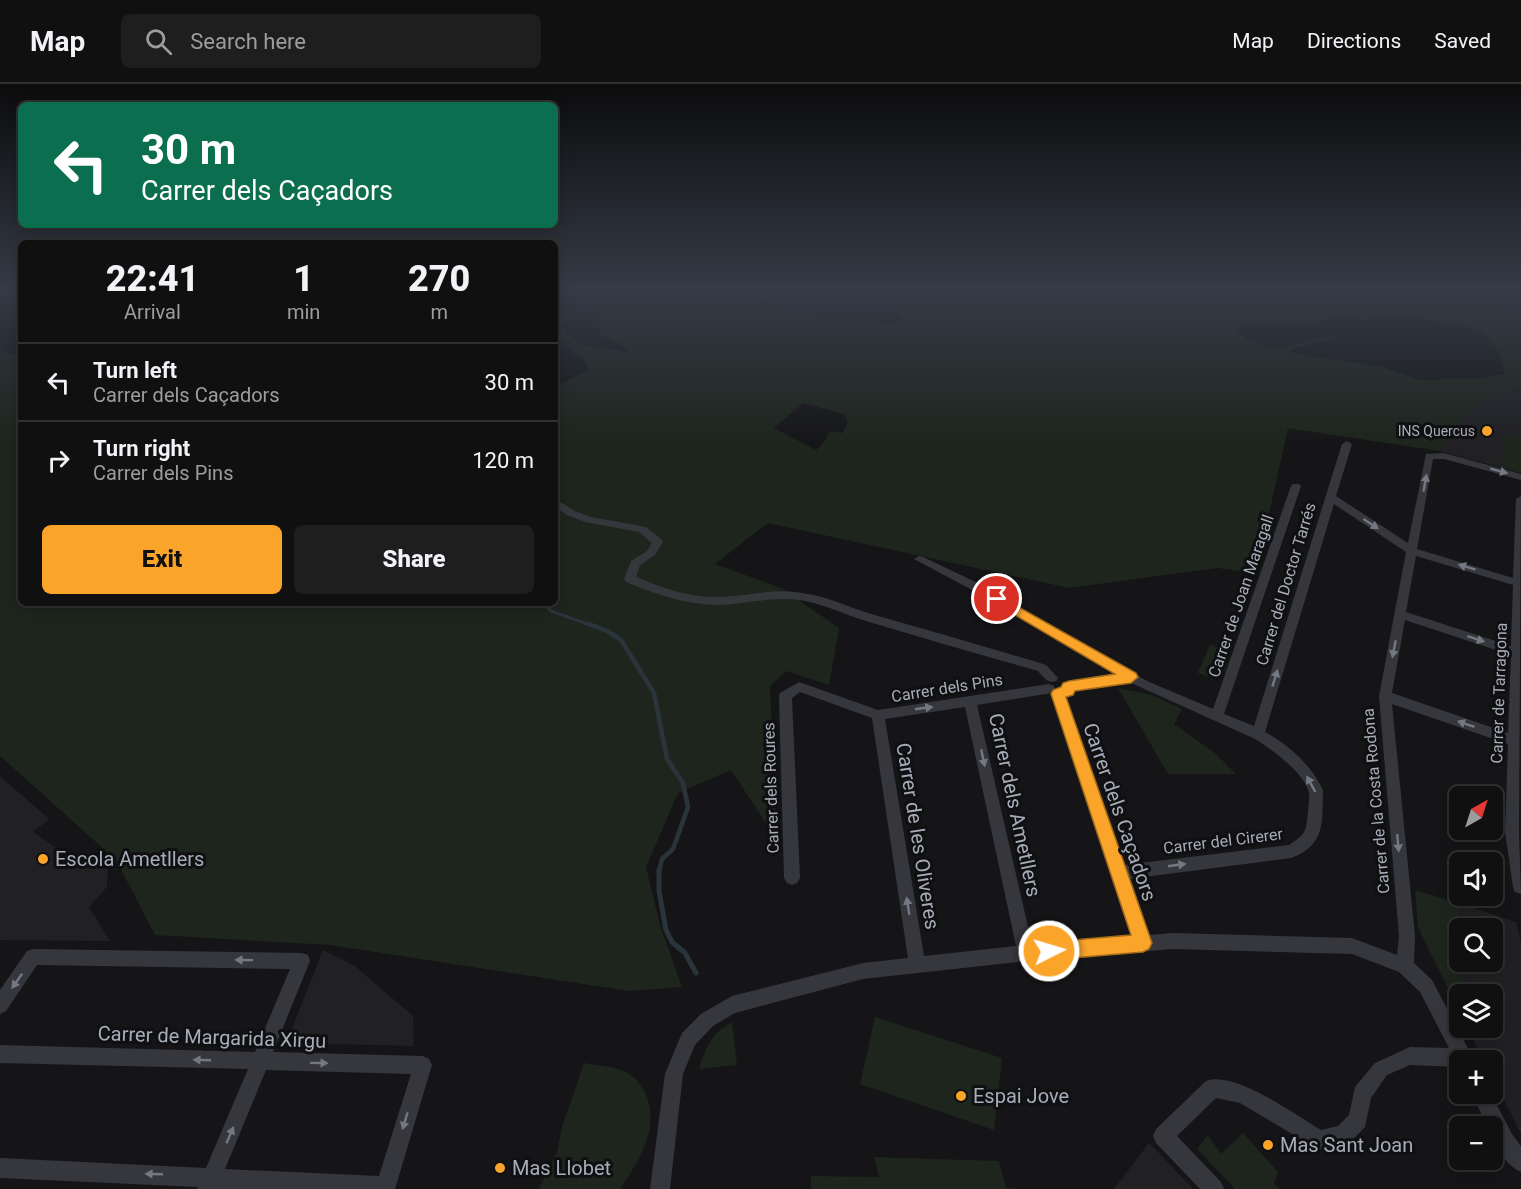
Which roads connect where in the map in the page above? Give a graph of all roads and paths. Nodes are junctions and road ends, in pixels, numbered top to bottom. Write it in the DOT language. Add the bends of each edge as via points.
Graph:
graph roads {
  1 [pos="1347,444"];
  2 [pos="1521,477"];
  3 [pos="1296,486"];
  4 [pos="1330,497"];
  5 [pos="1521,499"];
  6 [pos="558,504"];
  7 [pos="1412,551"];
  8 [pos="919,559"];
  9 [pos="1519,584"];
  10 [pos="1400,614"];
  11 [pos="1520,654"];
  12 [pos="1131,677"];
  13 [pos="1057,687"];
  14 [pos="785,696"];
  15 [pos="1385,696"];
  16 [pos="970,701"];
  17 [pos="878,715"];
  18 [pos="1217,716"];
  19 [pos="1258,734"];
  20 [pos="1518,743"];
  21 [pos="1516,834"];
  22 [pos="1119,873"];
  23 [pos="792,878"];
  24 [pos="1521,886"];
  25 [pos="1143,943"];
  26 [pos="1026,953"];
  27 [pos="917,964"];
  28 [pos="1405,966"];
  29 [pos="0,1005"];
  30 [pos="1459,1050"];
  31 [pos="0,1054"];
  32 [pos="1449,1058"];
  33 [pos="260,1062"];
  34 [pos="1486,1104"];
  35 [pos="1521,1162"];
  36 [pos="0,1168"];
  37 [pos="210,1183"];
  38 [pos="385,1188"];
  39 [pos="665,1188"];
  40 [pos="1214,1189"];
  1 -- 4 [label="street, Carrer del Doctor Tarrés"];
  7 -- 2 [label="street, Carrer de la Costa Rodona, one-way" via="1429,456 1444,456"];
  3 -- 18 [label="street, Carrer de Joan Maragall"];
  4 -- 7 [label="street, one-way"];
  19 -- 4 [label="street, Carrer del Doctor Tarrés, one-way"];
  5 -- 9 [label="street, Carrer de Tarragona"];
  6 -- 13 [label="street" via="589,520 642,529 658,542 651,553 635,563 630,579 646,586 727,601 764,595 823,601 1042,668"];
  9 -- 7 [label="street, one-way"];
  7 -- 10 [label="street, Carrer de la Costa Rodona"];
  8 -- 12 [label="street, Carrer del Cirerer" via="978,588"];
  9 -- 11 [label="street, Carrer de Tarragona"];
  10 -- 11 [label="street, one-way"];
  10 -- 15 [label="street, Carrer de la Costa Rodona, one-way"];
  11 -- 20 [label="street, Carrer de Tarragona"];
  12 -- 13 [label="street, Carrer dels Pins"];
  12 -- 18 [label="street, Carrer del Cirerer"];
  13 -- 16 [label="street, Carrer dels Pins"];
  13 -- 22 [label="street, Carrer dels Caçadors"];
  14 -- 17 [label="street, Carrer dels Pins" via="799,687"];
  14 -- 23 [label="street, Carrer dels Roures"];
  20 -- 15 [label="street, one-way"];
  15 -- 28 [label="street, Carrer de la Costa Rodona, one-way" via="1407,936"];
  17 -- 16 [label="street, Carrer dels Pins, one-way"];
  16 -- 26 [label="street, Carrer dels Ametllers, one-way"];
  27 -- 17 [label="street, Carrer de les Oliveres, one-way"];
  18 -- 19 [label="street, Carrer del Cirerer"];
  22 -- 19 [label="street, Carrer del Cirerer, one-way" via="1291,851 1308,841 1314,829 1316,790 1300,767 1277,745"];
  20 -- 21 [label="street, Carrer de Tarragona"];
  21 -- 24 [label="street, Carrer de Tarragona"];
  22 -- 25 [label="street, Carrer dels Caçadors"];
  25 -- 26 [label="street"];
  25 -- 28 [label="street" via="1352,946"];
  26 -- 27 [label="street"];
  27 -- 39 [label="street" via="863,971 732,1005 707,1020 688,1039 674,1074"];
  28 -- 30 [label="street" via="1426,986"];
  33 -- 29 [label="street, one-way" via="302,961 33,957"];
  33 -- 31 [label="street, Carrer de Margarida Xirgu, one-way"];
  32 -- 40 [label="street" via="1410,1056 1381,1069 1362,1094 1358,1120 1343,1135 1318,1140 1243,1094 1214,1088 1163,1136"];
  37 -- 33 [label="street, one-way"];
  33 -- 38 [label="street, Carrer de Margarida Xirgu, one-way" via="423,1065"];
  34 -- 35 [label="street"];
  37 -- 36 [label="street, one-way"];
  37 -- 38 [label="street"];
}
